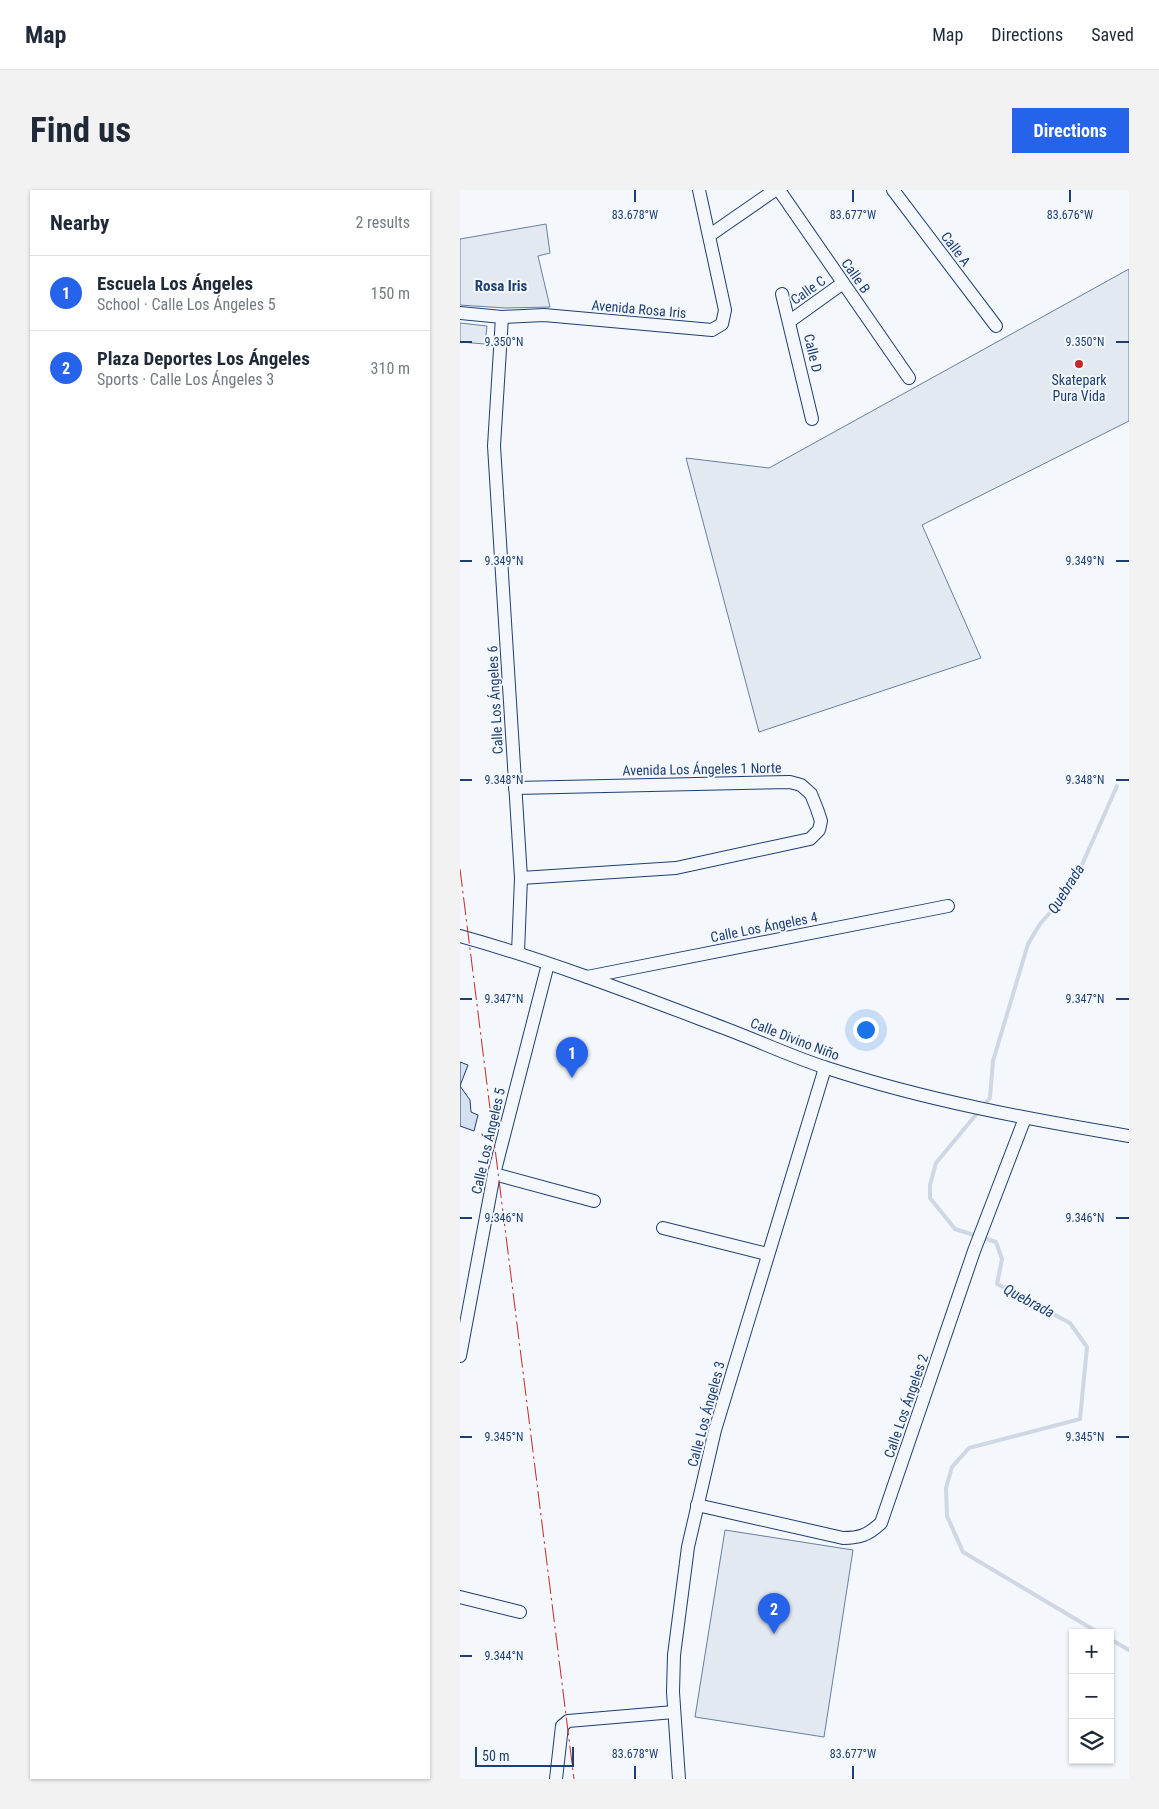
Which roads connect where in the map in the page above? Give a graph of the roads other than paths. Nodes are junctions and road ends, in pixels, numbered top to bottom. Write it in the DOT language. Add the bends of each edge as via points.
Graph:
graph roads {
  1 [pos="700,190"];
  2 [pos="777,190"];
  3 [pos="893,190"];
  4 [pos="710,235"];
  5 [pos="843,283"];
  6 [pos="782,294"];
  7 [pos="460,313"];
  8 [pos="502,317"];
  9 [pos="790,321"];
  10 [pos="996,326"];
  11 [pos="909,378"];
  12 [pos="812,419"];
  13 [pos="515,788"];
  14 [pos="520,878"];
  15 [pos="948,906"];
  16 [pos="460,936"];
  17 [pos="518,952"];
  18 [pos="548,964"];
  19 [pos="585,977"];
  20 [pos="825,1068"];
  21 [pos="1025,1118"];
  22 [pos="1129,1136"];
  23 [pos="494,1174"];
  24 [pos="594,1201"];
  25 [pos="664,1228"];
  26 [pos="767,1254"];
  27 [pos="460,1356"];
  28 [pos="697,1505"];
  29 [pos="460,1598"];
  30 [pos="520,1612"];
  31 [pos="674,1712"];
  32 [pos="556,1779"];
  33 [pos="679,1779"];
  1 -- 4 [label="street, Avenida Rosa Iris"];
  2 -- 4 [label="street"];
  2 -- 5 [label="street, Calle B"];
  3 -- 10 [label="street, Calle A"];
  4 -- 8 [label="street, Avenida Rosa Iris" via="726,310 722,324 712,330 544,315"];
  5 -- 9 [label="street, Calle C"];
  5 -- 11 [label="street, Calle B"];
  6 -- 9 [label="street, Calle D"];
  7 -- 8 [label="street, Avenida Rosa Iris"];
  8 -- 13 [label="street, Calle Los Ángeles 6" via="494,446"];
  9 -- 12 [label="street, Calle D"];
  13 -- 14 [label="street, Calle Los Ángeles 6"];
  13 -- 14 [label="street, Avenida Los Ángeles 1 Norte" via="790,782 801,785 811,794 821,822 820,830 810,839 676,868"];
  14 -- 17 [label="street, Calle Los Ángeles 6"];
  15 -- 19 [label="street, Calle Los Ángeles 4"];
  16 -- 17 [label="street, Calle Divino Niño"];
  17 -- 18 [label="street, Calle Divino Niño"];
  18 -- 19 [label="street, Calle Divino Niño"];
  18 -- 23 [label="street, Calle Los Ángeles 5"];
  19 -- 20 [label="street, Calle Divino Niño"];
  20 -- 21 [label="street, Calle Divino Niño"];
  20 -- 26 [label="street, Calle Los Ángeles 3"];
  21 -- 22 [label="street, Calle Divino Niño"];
  21 -- 28 [label="street, Calle Los Ángeles 2" via="974,1251 881,1523 870,1534 842,1538"];
  23 -- 24 [label="street"];
  23 -- 27 [label="street, Calle Los Ángeles 5"];
  25 -- 26 [label="street"];
  26 -- 28 [label="street, Calle Los Ángeles 3" via="715,1430"];
  28 -- 31 [label="street, Calle Los Ángeles 3" via="688,1547 674,1655"];
  29 -- 30 [label="street"];
  31 -- 32 [label="street" via="568,1721 562,1726"];
  31 -- 33 [label="street, Calle Los Ángeles 3"];
}
